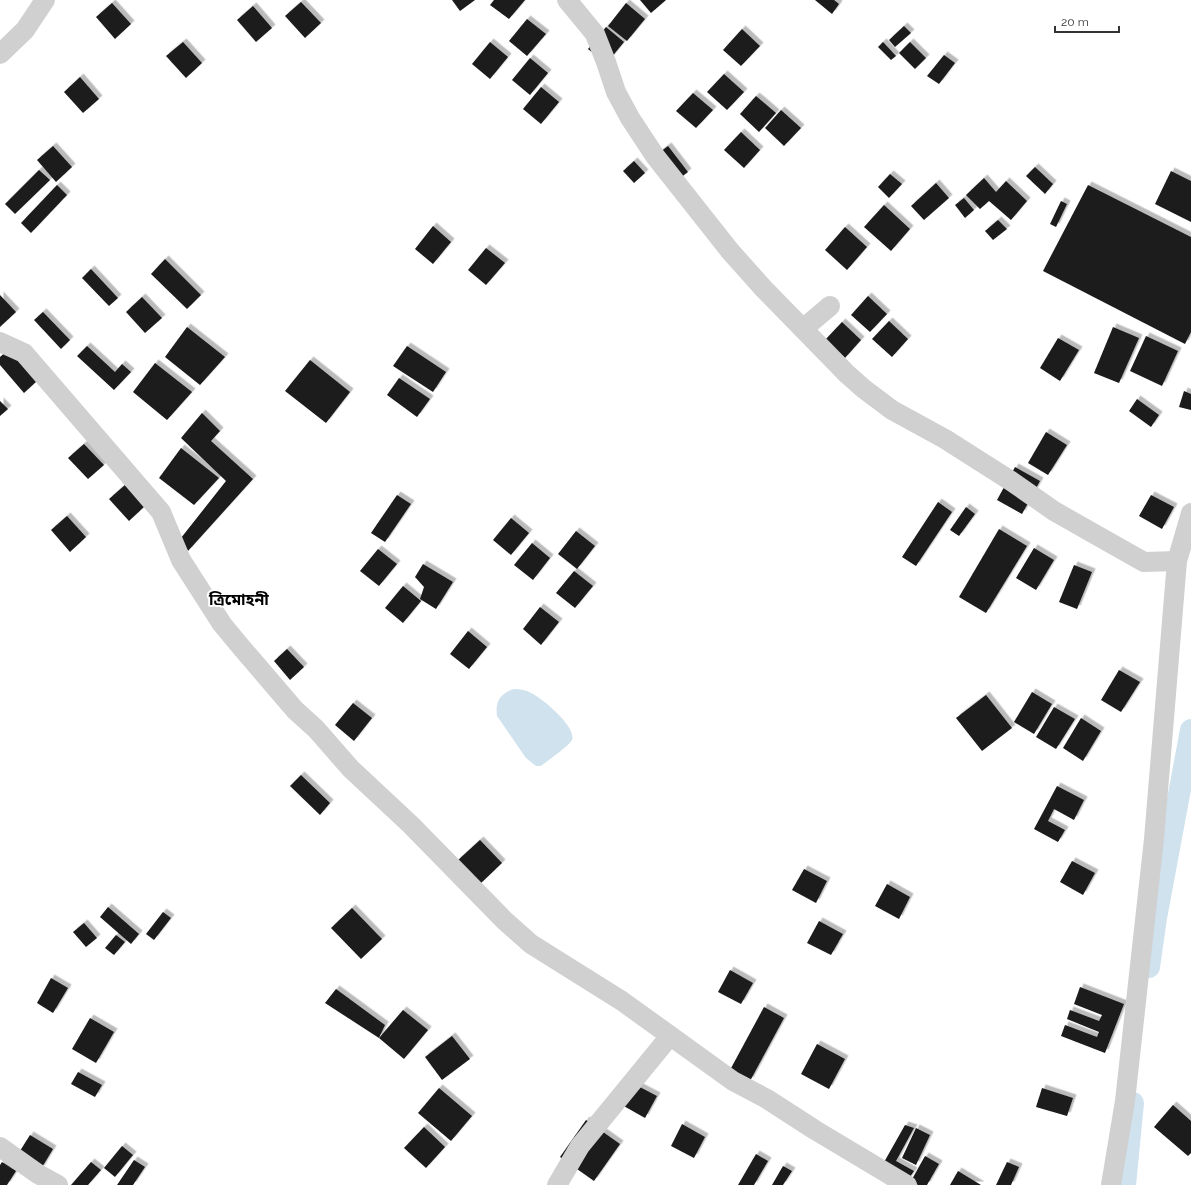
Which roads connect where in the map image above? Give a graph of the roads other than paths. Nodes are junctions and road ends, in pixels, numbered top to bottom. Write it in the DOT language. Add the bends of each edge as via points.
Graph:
graph roads {
  1 [pos="45,0"];
  2 [pos="567,0"];
  3 [pos="0,54"];
  4 [pos="830,306"];
  5 [pos="804,328"];
  6 [pos="0,342"];
  7 [pos="1191,513"];
  8 [pos="1177,562"];
  9 [pos="670,1036"];
  10 [pos="0,1147"];
  11 [pos="58,1185"];
  12 [pos="556,1185"];
  13 [pos="907,1185"];
  14 [pos="1111,1185"];
  1 -- 3 [label="street" via="25,30"];
  2 -- 5 [label="street" via="595,34 616,92 655,156 730,251"];
  4 -- 5 [label="street"];
  5 -- 8 [label="street" via="847,374 892,410 962,450 1054,511 1144,562"];
  6 -- 9 [label="street" via="24,353 153,502 161,512 181,560 222,624 295,710 351,769 531,944 622,1001"];
  7 -- 8 [label="street"];
  8 -- 14 [label="street" via="1153,847 1125,1101"];
  9 -- 12 [label="street" via="580,1146"];
  9 -- 13 [label="street" via="733,1081"];
  10 -- 11 [label="street"];
}
